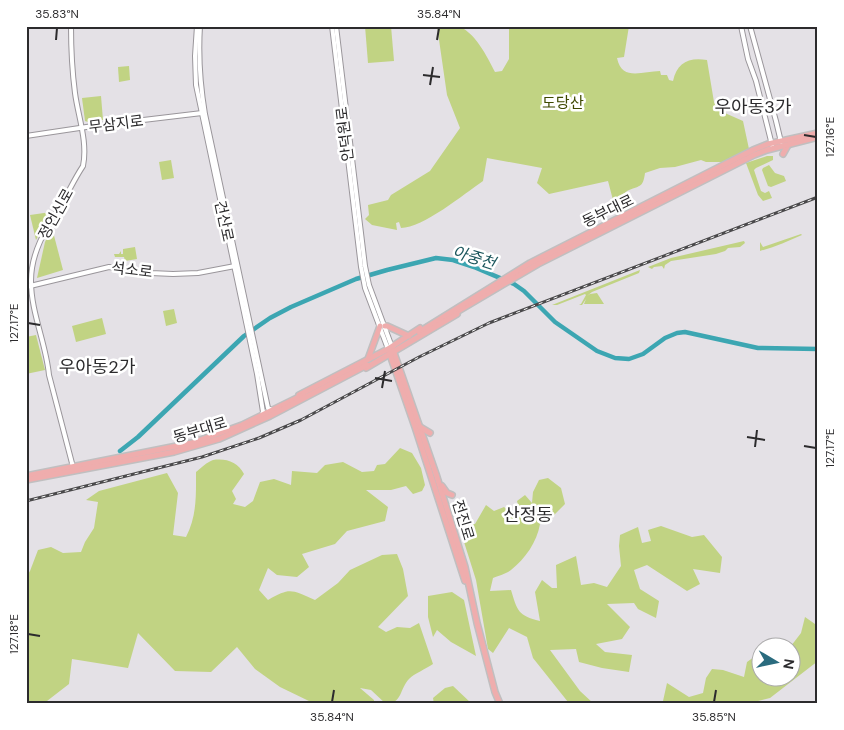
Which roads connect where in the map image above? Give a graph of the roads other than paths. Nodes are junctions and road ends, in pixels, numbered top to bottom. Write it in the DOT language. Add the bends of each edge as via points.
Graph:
graph roads {
  1 [pos="70,26"];
  2 [pos="198,26"];
  3 [pos="334,26"];
  4 [pos="741,26"];
  5 [pos="750,26"];
  6 [pos="203,114"];
  7 [pos="81,128"];
  8 [pos="779,133"];
  9 [pos="818,133"];
  10 [pos="26,136"];
  11 [pos="769,136"];
  12 [pos="818,137"];
  13 [pos="789,142"];
  14 [pos="781,144"];
  15 [pos="772,146"];
  16 [pos="783,154"];
  17 [pos="234,265"];
  18 [pos="238,268"];
  19 [pos="502,283"];
  20 [pos="31,285"];
  21 [pos="26,287"];
  22 [pos="249,324"];
  23 [pos="382,326"];
  24 [pos="418,334"];
  25 [pos="251,336"];
  26 [pos="409,336"];
  27 [pos="401,348"];
  28 [pos="391,351"];
  29 [pos="380,360"];
  30 [pos="368,363"];
  31 [pos="395,363"];
  32 [pos="272,410"];
  33 [pos="262,415"];
  34 [pos="420,427"];
  35 [pos="430,433"];
  36 [pos="73,469"];
  37 [pos="26,476"];
  38 [pos="26,480"];
  39 [pos="440,486"];
  40 [pos="452,494"];
  41 [pos="433,504"];
  42 [pos="441,508"];
  43 [pos="500,704"];
  1 -- 7 [label="street, 정언신로" via="72,72"];
  2 -- 6 [label="street, 건산로"];
  3 -- 23 [label="street, 안덕원로" via="363,267"];
  4 -- 11 [label="street"];
  5 -- 8 [label="street"];
  6 -- 7 [label="street, 무삼지로"];
  6 -- 17 [label="street, 건산로"];
  6 -- 18 [label="street, 건산로"];
  7 -- 10 [label="street, 무삼지로"];
  7 -- 20 [label="street, 정언신로" via="85,154 83,166 40,239"];
  8 -- 11 [label="street"];
  8 -- 13 [label="street"];
  8 -- 14 [label="street"];
  9 -- 13 [label="main road, 동부대로"];
  11 -- 15 [label="street"];
  12 -- 13 [label="main road, 동부대로"];
  13 -- 14 [label="main road, 동부대로"];
  13 -- 16 [label="main road"];
  14 -- 15 [label="main road, 동부대로"];
  15 -- 19 [label="main road, 동부대로"];
  15 -- 19 [label="main road, 동부대로" via="753,150 548,253"];
  17 -- 18 [label="street"];
  17 -- 20 [label="street, 석소로" via="184,274 109,267"];
  17 -- 22 [label="street, 건산로"];
  18 -- 22 [label="street, 건산로"];
  19 -- 24 [label="main road, 동부대로"];
  20 -- 21 [label="street, 석소로"];
  20 -- 36 [label="street, 정언신로"];
  22 -- 25 [label="street, 건산로"];
  23 -- 26 [label="main road"];
  23 -- 28 [label="street"];
  23 -- 30 [label="main road"];
  24 -- 26 [label="main road"];
  24 -- 27 [label="main road"];
  25 -- 32 [label="street, 건산로" via="268,408"];
  25 -- 33 [label="street, 건산로"];
  26 -- 28 [label="main road"];
  27 -- 28 [label="main road"];
  27 -- 31 [label="main road" via="399,361"];
  28 -- 29 [label="main road"];
  28 -- 30 [label="main road, 동부대로"];
  28 -- 31 [label="main road, 전진로"];
  29 -- 30 [label="main road"];
  29 -- 31 [label="main road"];
  30 -- 32 [label="main road, 동부대로"];
  30 -- 36 [label="main road, 동부대로" via="235,433 194,448"];
  31 -- 34 [label="main road, 전진로"];
  31 -- 42 [label="main road, 전진로"];
  32 -- 33 [label="main road, 동부대로"];
  33 -- 36 [label="main road, 동부대로" via="192,443"];
  34 -- 35 [label="main road"];
  34 -- 39 [label="main road, 전진로"];
  36 -- 37 [label="main road, 동부대로"];
  36 -- 38 [label="main road, 동부대로"];
  39 -- 40 [label="main road"];
  39 -- 43 [label="main road, 전진로" via="465,567"];
  41 -- 42 [label="main road"];
  42 -- 43 [label="main road, 전진로" via="460,561 488,680"];
}
